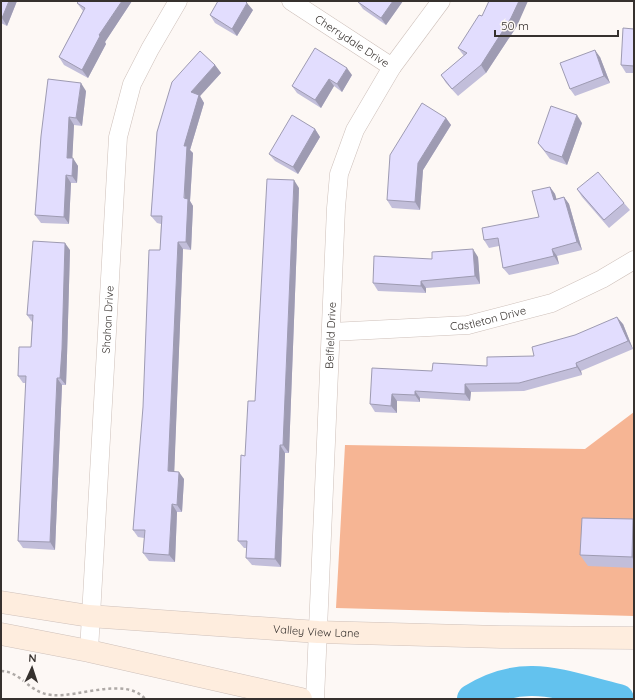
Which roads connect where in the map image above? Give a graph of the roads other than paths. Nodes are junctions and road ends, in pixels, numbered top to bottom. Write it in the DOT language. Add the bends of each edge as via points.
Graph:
graph roads {
  1 [pos="178,1"];
  2 [pos="291,1"];
  3 [pos="441,1"];
  4 [pos="392,67"];
  5 [pos="634,260"];
  6 [pos="331,332"];
  7 [pos="1,602"];
  8 [pos="89,616"];
  9 [pos="318,632"];
  10 [pos="1,634"];
  11 [pos="634,638"];
  12 [pos="89,651"];
  13 [pos="301,699"];
  14 [pos="315,699"];
  1 -- 8 [label="street, Shahan Drive" via="132,84 118,137"];
  2 -- 4 [label="street, Cherrydale Drive"];
  3 -- 4 [label="street, Belfield Drive"];
  4 -- 6 [label="street, Belfield Drive" via="355,130 339,174"];
  5 -- 6 [label="street, Castleton Drive" via="602,279 552,302 468,325"];
  6 -- 9 [label="street, Belfield Drive"];
  7 -- 8 [label="main road, Valley View Lane"];
  8 -- 9 [label="main road, Valley View Lane"];
  8 -- 12 [label="street, Shahan Drive"];
  9 -- 11 [label="main road, Valley View Lane"];
  9 -- 14 [label="street, Belfield Drive"];
  10 -- 12 [label="main road"];
  12 -- 13 [label="main road"];
}
